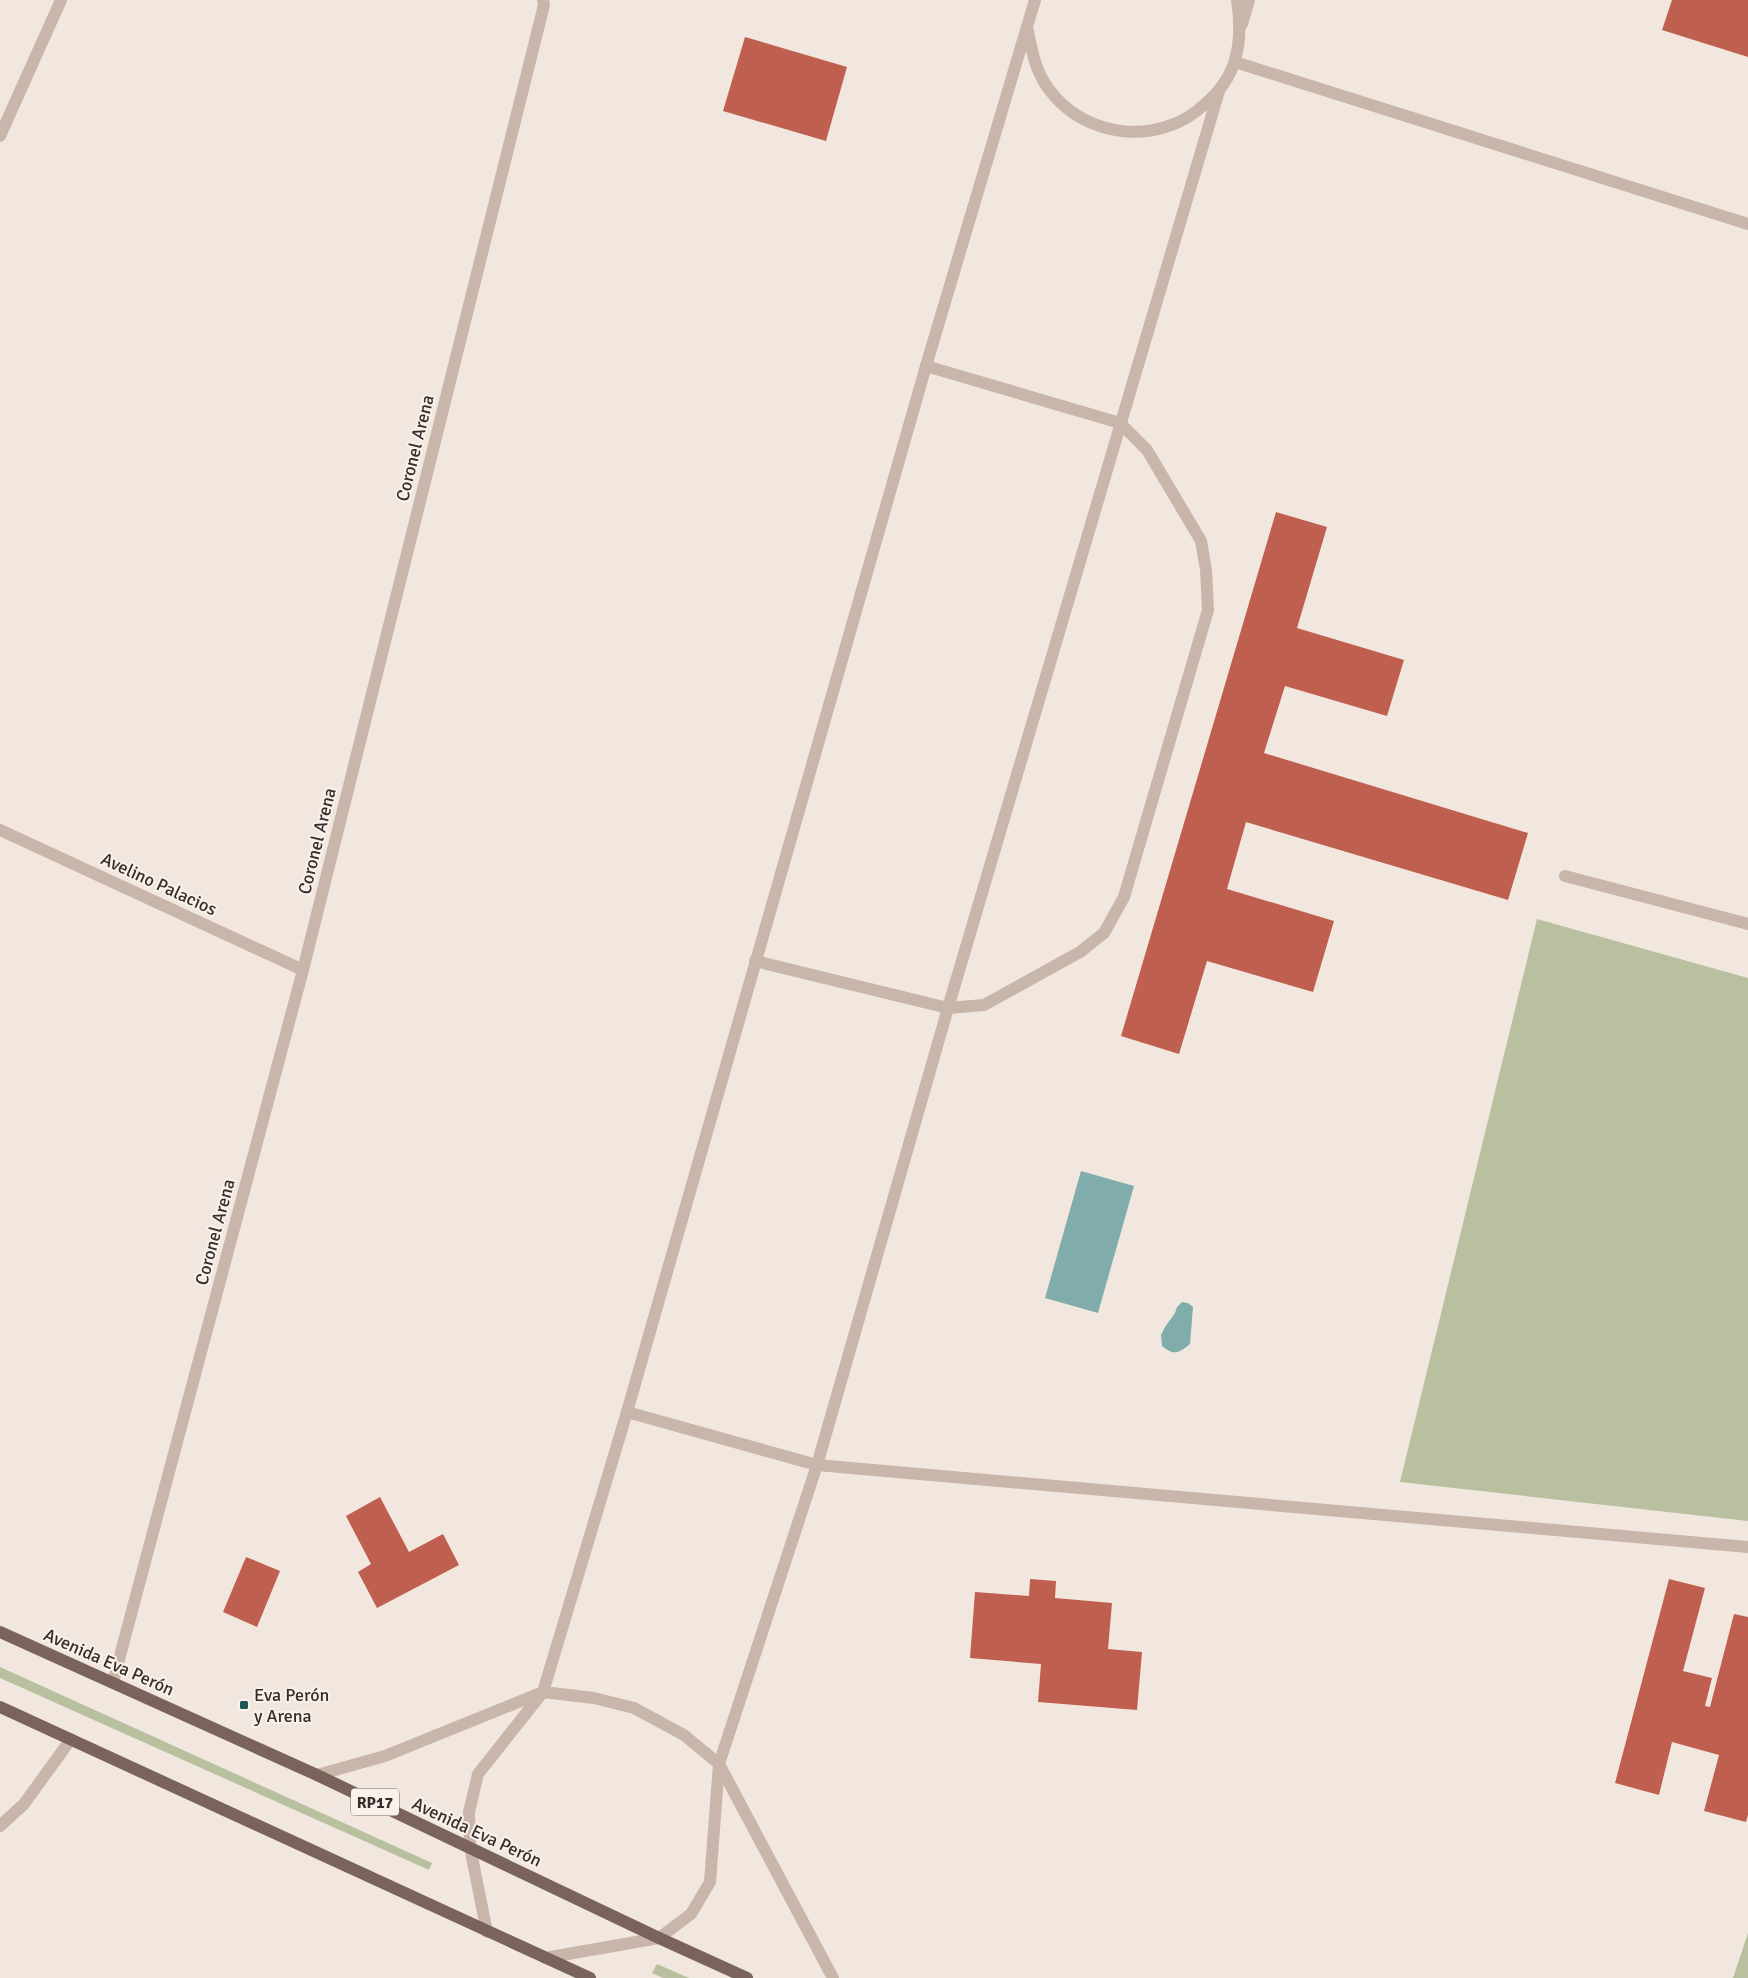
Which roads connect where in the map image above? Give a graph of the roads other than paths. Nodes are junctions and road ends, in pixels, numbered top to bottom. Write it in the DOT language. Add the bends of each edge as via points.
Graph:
graph roads {
  1 [pos="61,0"];
  2 [pos="1035,0"];
  3 [pos="1237,0"];
  4 [pos="1249,0"];
  5 [pos="543,2"];
  6 [pos="1028,26"];
  7 [pos="1241,29"];
  8 [pos="1235,62"];
  9 [pos="1219,92"];
  10 [pos="0,136"];
  11 [pos="1748,224"];
  12 [pos="926,366"];
  13 [pos="1120,422"];
  14 [pos="0,830"];
  15 [pos="1565,876"];
  16 [pos="1748,924"];
  17 [pos="755,961"];
  18 [pos="303,970"];
  19 [pos="948,1008"];
  20 [pos="627,1412"];
  21 [pos="817,1465"];
  22 [pos="1748,1547"];
  23 [pos="0,1632"];
  24 [pos="113,1682"];
  25 [pos="543,1692"];
  26 [pos="0,1707"];
  27 [pos="71,1740"];
  28 [pos="720,1764"];
  29 [pos="317,1775"];
  30 [pos="0,1826"];
  31 [pos="470,1848"];
  32 [pos="487,1932"];
  33 [pos="659,1938"];
  34 [pos="545,1958"];
  35 [pos="590,1978"];
  36 [pos="748,1978"];
  37 [pos="833,1978"];
  1 -- 10 [label="street"];
  2 -- 6 [label="street"];
  3 -- 7 [label="street"];
  4 -- 7 [label="street"];
  5 -- 18 [label="street, Coronel Arena"];
  6 -- 9 [label="street" via="1033,58 1048,88 1070,112 1100,127 1132,133 1165,129 1195,114"];
  6 -- 12 [label="street"];
  7 -- 8 [label="street"];
  8 -- 9 [label="street"];
  8 -- 11 [label="street"];
  9 -- 13 [label="street"];
  12 -- 13 [label="street"];
  12 -- 17 [label="street"];
  13 -- 19 [label="street"];
  13 -- 19 [label="street" via="1147,450 1201,542 1208,610 1127,888 1104,933 1080,952 984,1005"];
  14 -- 18 [label="street, Avelino Palacios"];
  15 -- 16 [label="street"];
  17 -- 19 [label="street"];
  17 -- 20 [label="street"];
  18 -- 24 [label="street, Coronel Arena"];
  19 -- 21 [label="street"];
  20 -- 21 [label="street"];
  20 -- 25 [label="street"];
  21 -- 22 [label="street"];
  21 -- 28 [label="street"];
  23 -- 24 [label="main road, Avenida Eva Perón / RP17"];
  24 -- 29 [label="main road, Avenida Eva Perón / RP17"];
  25 -- 28 [label="street" via="594,1698 634,1708 684,1735"];
  25 -- 29 [label="street" via="385,1756"];
  25 -- 31 [label="street" via="478,1774 469,1812"];
  26 -- 27 [label="main road"];
  27 -- 30 [label="street" via="24,1804"];
  27 -- 32 [label="main road"];
  28 -- 33 [label="street" via="710,1882 691,1914"];
  28 -- 37 [label="street"];
  29 -- 31 [label="main road, Avenida Eva Perón / RP17"];
  31 -- 32 [label="street"];
  31 -- 33 [label="main road, Avenida Eva Perón / RP17"];
  32 -- 34 [label="main road"];
  33 -- 34 [label="street"];
  33 -- 36 [label="main road, Avenida Eva Perón / RP17"];
  34 -- 35 [label="main road"];
}
